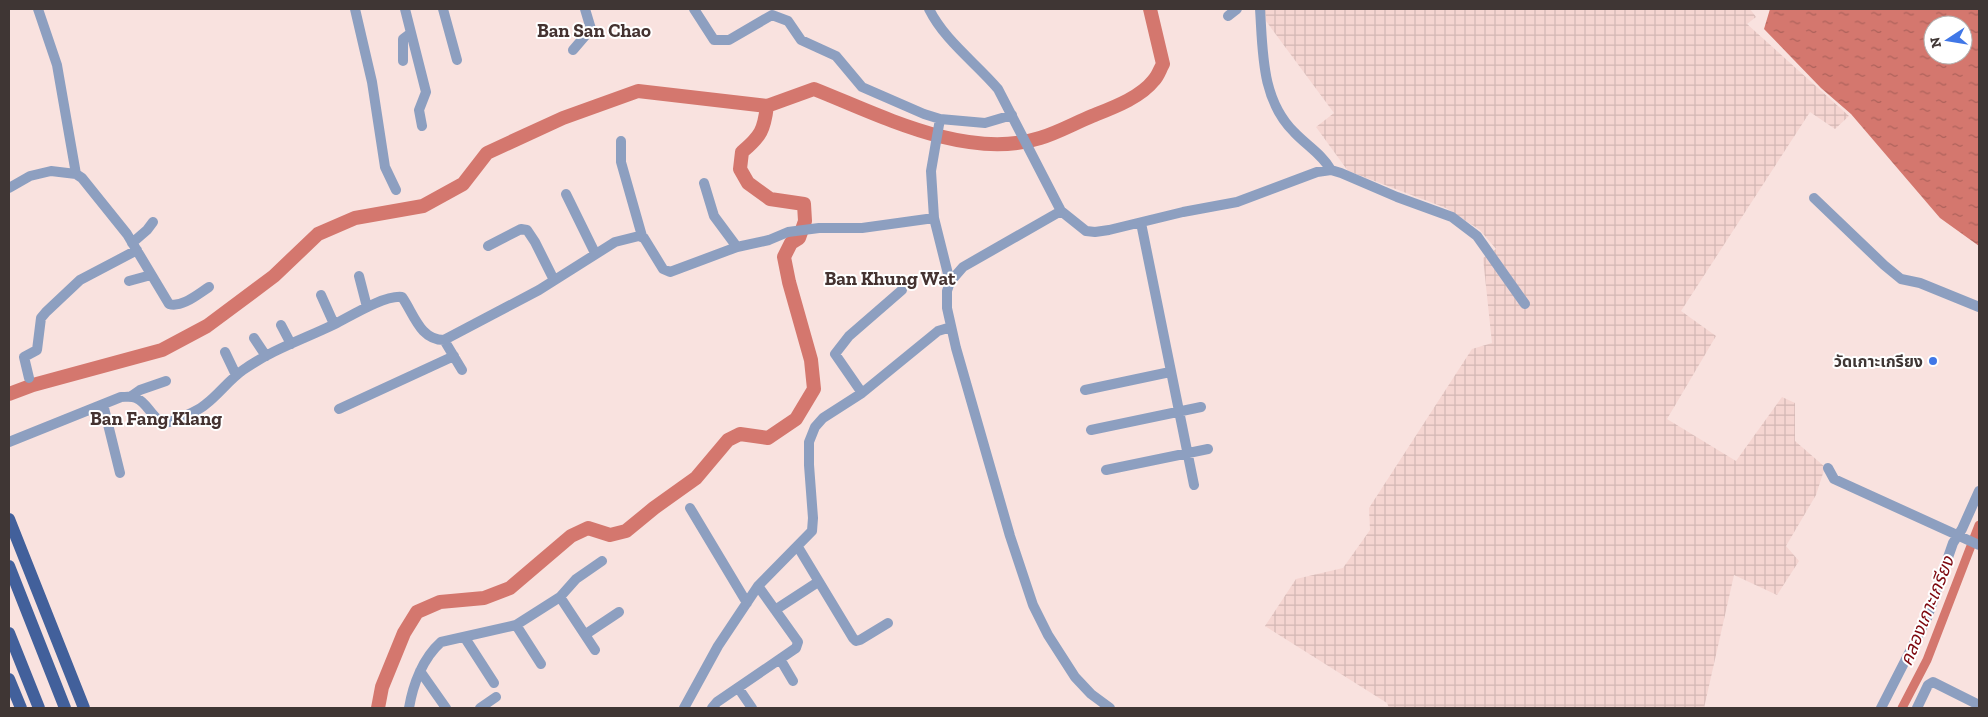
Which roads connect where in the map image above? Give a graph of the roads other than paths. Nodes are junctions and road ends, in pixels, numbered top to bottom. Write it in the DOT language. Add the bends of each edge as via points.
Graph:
graph roads {
  1 [pos="38,9"];
  2 [pos="355,9"];
  3 [pos="405,9"];
  4 [pos="443,9"];
  5 [pos="585,9"];
  6 [pos="694,9"];
  7 [pos="929,9"];
  8 [pos="1237,9"];
  9 [pos="1260,9"];
  10 [pos="1228,16"];
  11 [pos="411,33"];
  12 [pos="573,50"];
  13 [pos="457,60"];
  14 [pos="403,61"];
  15 [pos="1012,115"];
  16 [pos="939,122"];
  17 [pos="422,126"];
  18 [pos="621,141"];
  19 [pos="1331,170"];
  20 [pos="76,174"];
  21 [pos="704,183"];
  22 [pos="9,188"];
  23 [pos="396,190"];
  24 [pos="566,194"];
  25 [pos="1814,198"];
  26 [pos="1061,211"];
  27 [pos="934,218"];
  28 [pos="153,222"];
  29 [pos="1141,223"];
  30 [pos="642,236"];
  31 [pos="135,246"];
  32 [pos="488,246"];
  33 [pos="737,247"];
  34 [pos="595,253"];
  35 [pos="151,275"];
  36 [pos="359,276"];
  37 [pos="554,280"];
  38 [pos="129,281"];
  39 [pos="950,282"];
  40 [pos="209,287"];
  41 [pos="902,290"];
  42 [pos="321,295"];
  43 [pos="1525,304"];
  44 [pos="367,307"];
  45 [pos="1979,308"];
  46 [pos="334,324"];
  47 [pos="281,325"];
  48 [pos="951,327"];
  49 [pos="254,338"];
  50 [pos="444,340"];
  51 [pos="291,344"];
  52 [pos="225,352"];
  53 [pos="266,356"];
  54 [pos="454,356"];
  55 [pos="462,370"];
  56 [pos="1170,372"];
  57 [pos="236,375"];
  58 [pos="29,378"];
  59 [pos="166,381"];
  60 [pos="1085,390"];
  61 [pos="862,393"];
  62 [pos="130,396"];
  63 [pos="103,404"];
  64 [pos="1201,407"];
  65 [pos="339,409"];
  66 [pos="1178,412"];
  67 [pos="1091,430"];
  68 [pos="9,442"];
  69 [pos="1208,449"];
  70 [pos="1187,453"];
  71 [pos="1828,468"];
  72 [pos="1106,470"];
  73 [pos="120,473"];
  74 [pos="1194,484"];
  75 [pos="1979,491"];
  76 [pos="690,508"];
  77 [pos="9,519"];
  78 [pos="1960,537"];
  79 [pos="1979,545"];
  80 [pos="798,546"];
  81 [pos="602,561"];
  82 [pos="9,566"];
  83 [pos="818,582"];
  84 [pos="758,586"];
  85 [pos="560,597"];
  86 [pos="747,603"];
  87 [pos="776,610"];
  88 [pos="619,612"];
  89 [pos="888,623"];
  90 [pos="516,626"];
  91 [pos="9,633"];
  92 [pos="586,634"];
  93 [pos="465,638"];
  94 [pos="595,650"];
  95 [pos="780,659"];
  96 [pos="541,664"];
  97 [pos="420,671"];
  98 [pos="9,679"];
  99 [pos="793,680"];
  100 [pos="494,683"];
  101 [pos="739,688"];
  102 [pos="496,697"];
  103 [pos="1978,706"];
  104 [pos="21,708"];
  105 [pos="39,708"];
  106 [pos="65,708"];
  107 [pos="84,708"];
  108 [pos="409,708"];
  109 [pos="446,708"];
  110 [pos="480,708"];
  111 [pos="684,708"];
  112 [pos="712,708"];
  113 [pos="752,708"];
  114 [pos="1110,708"];
  115 [pos="1881,708"];
  116 [pos="1917,708"];
  1 -- 20 [label="street" via="57,65"];
  2 -- 23 [label="street" via="372,82 385,167"];
  3 -- 11 [label="street"];
  4 -- 13 [label="street"];
  5 -- 12 [label="street" via="591,29"];
  6 -- 16 [label="street" via="714,40 729,40 772,15 788,21 801,40 836,56 862,87"];
  7 -- 15 [label="street" via="953,44 998,89"];
  8 -- 10 [label="street"];
  9 -- 19 [label="street" via="1263,65 1279,115 1293,132 1323,157"];
  11 -- 14 [label="street" via="403,40"];
  11 -- 17 [label="street" via="426,92 419,110"];
  15 -- 16 [label="street" via="985,123"];
  15 -- 26 [label="street"];
  16 -- 27 [label="street" via="931,171"];
  18 -- 30 [label="street" via="621,162"];
  19 -- 29 [label="street" via="1317,172 1252,198"];
  19 -- 43 [label="street" via="1452,217 1468,228"];
  20 -- 22 [label="street" via="39,173"];
  20 -- 31 [label="street" via="86,182"];
  21 -- 33 [label="street" via="714,216"];
  24 -- 34 [label="street"];
  25 -- 45 [label="street" via="1901,279 1920,283"];
  26 -- 29 [label="street" via="1086,231"];
  26 -- 39 [label="street" via="974,260 955,274"];
  27 -- 33 [label="street" via="862,228 819,228"];
  27 -- 39 [label="street"];
  28 -- 31 [label="street"];
  29 -- 56 [label="street"];
  30 -- 33 [label="street" via="663,269 670,272"];
  30 -- 34 [label="street" via="615,242"];
  31 -- 35 [label="street"];
  31 -- 58 [label="street" via="80,280 46,312 40,324 37,350 24,357"];
  32 -- 37 [label="street" via="521,229 527,230"];
  34 -- 37 [label="street"];
  35 -- 38 [label="street"];
  35 -- 40 [label="street" via="171,305 181,304"];
  36 -- 44 [label="street"];
  37 -- 50 [label="street"];
  39 -- 48 [label="street" via="946,308"];
  41 -- 61 [label="street" via="849,336 835,354"];
  42 -- 46 [label="street"];
  44 -- 46 [label="street"];
  44 -- 50 [label="street" via="395,297 402,298 427,335"];
  46 -- 51 [label="street"];
  47 -- 51 [label="street"];
  48 -- 61 [label="street" via="938,331"];
  48 -- 114 [label="street" via="1010,536 1033,605 1075,677"];
  49 -- 53 [label="street"];
  50 -- 54 [label="street"];
  51 -- 53 [label="street"];
  52 -- 57 [label="street"];
  53 -- 57 [label="street"];
  54 -- 55 [label="street"];
  54 -- 65 [label="street"];
  56 -- 60 [label="street"];
  56 -- 66 [label="street"];
  57 -- 62 [label="street" via="201,408 167,423 158,420 140,400"];
  59 -- 62 [label="street"];
  61 -- 80 [label="street" via="814,427 809,442 812,531"];
  62 -- 63 [label="street"];
  63 -- 68 [label="street"];
  63 -- 73 [label="street"];
  64 -- 66 [label="street"];
  66 -- 67 [label="street"];
  66 -- 70 [label="street"];
  69 -- 70 [label="street"];
  70 -- 72 [label="street"];
  70 -- 74 [label="street"];
  71 -- 78 [label="street" via="1834,479"];
  75 -- 78 [label="street"];
  76 -- 86 [label="street"];
  77 -- 107 [label="main road"];
  78 -- 79 [label="street"];
  78 -- 115 [label="street" via="1953,543 1927,618"];
  80 -- 83 [label="street"];
  80 -- 84 [label="street"];
  81 -- 85 [label="street" via="576,579"];
  82 -- 106 [label="main road"];
  83 -- 87 [label="street"];
  83 -- 89 [label="street" via="856,640"];
  84 -- 86 [label="street"];
  84 -- 87 [label="street"];
  85 -- 90 [label="street"];
  85 -- 92 [label="street"];
  86 -- 111 [label="street" via="718,646"];
  87 -- 95 [label="street" via="798,642 796,648"];
  88 -- 92 [label="street"];
  90 -- 93 [label="street"];
  90 -- 96 [label="street"];
  91 -- 105 [label="main road"];
  92 -- 94 [label="street"];
  93 -- 97 [label="street" via="441,642"];
  93 -- 100 [label="street"];
  95 -- 99 [label="street"];
  95 -- 101 [label="street"];
  97 -- 108 [label="street"];
  97 -- 109 [label="street"];
  98 -- 104 [label="main road"];
  101 -- 112 [label="street"];
  101 -- 113 [label="street"];
  102 -- 110 [label="street"];
  103 -- 116 [label="street" via="1933,682 1928,685"];
}
